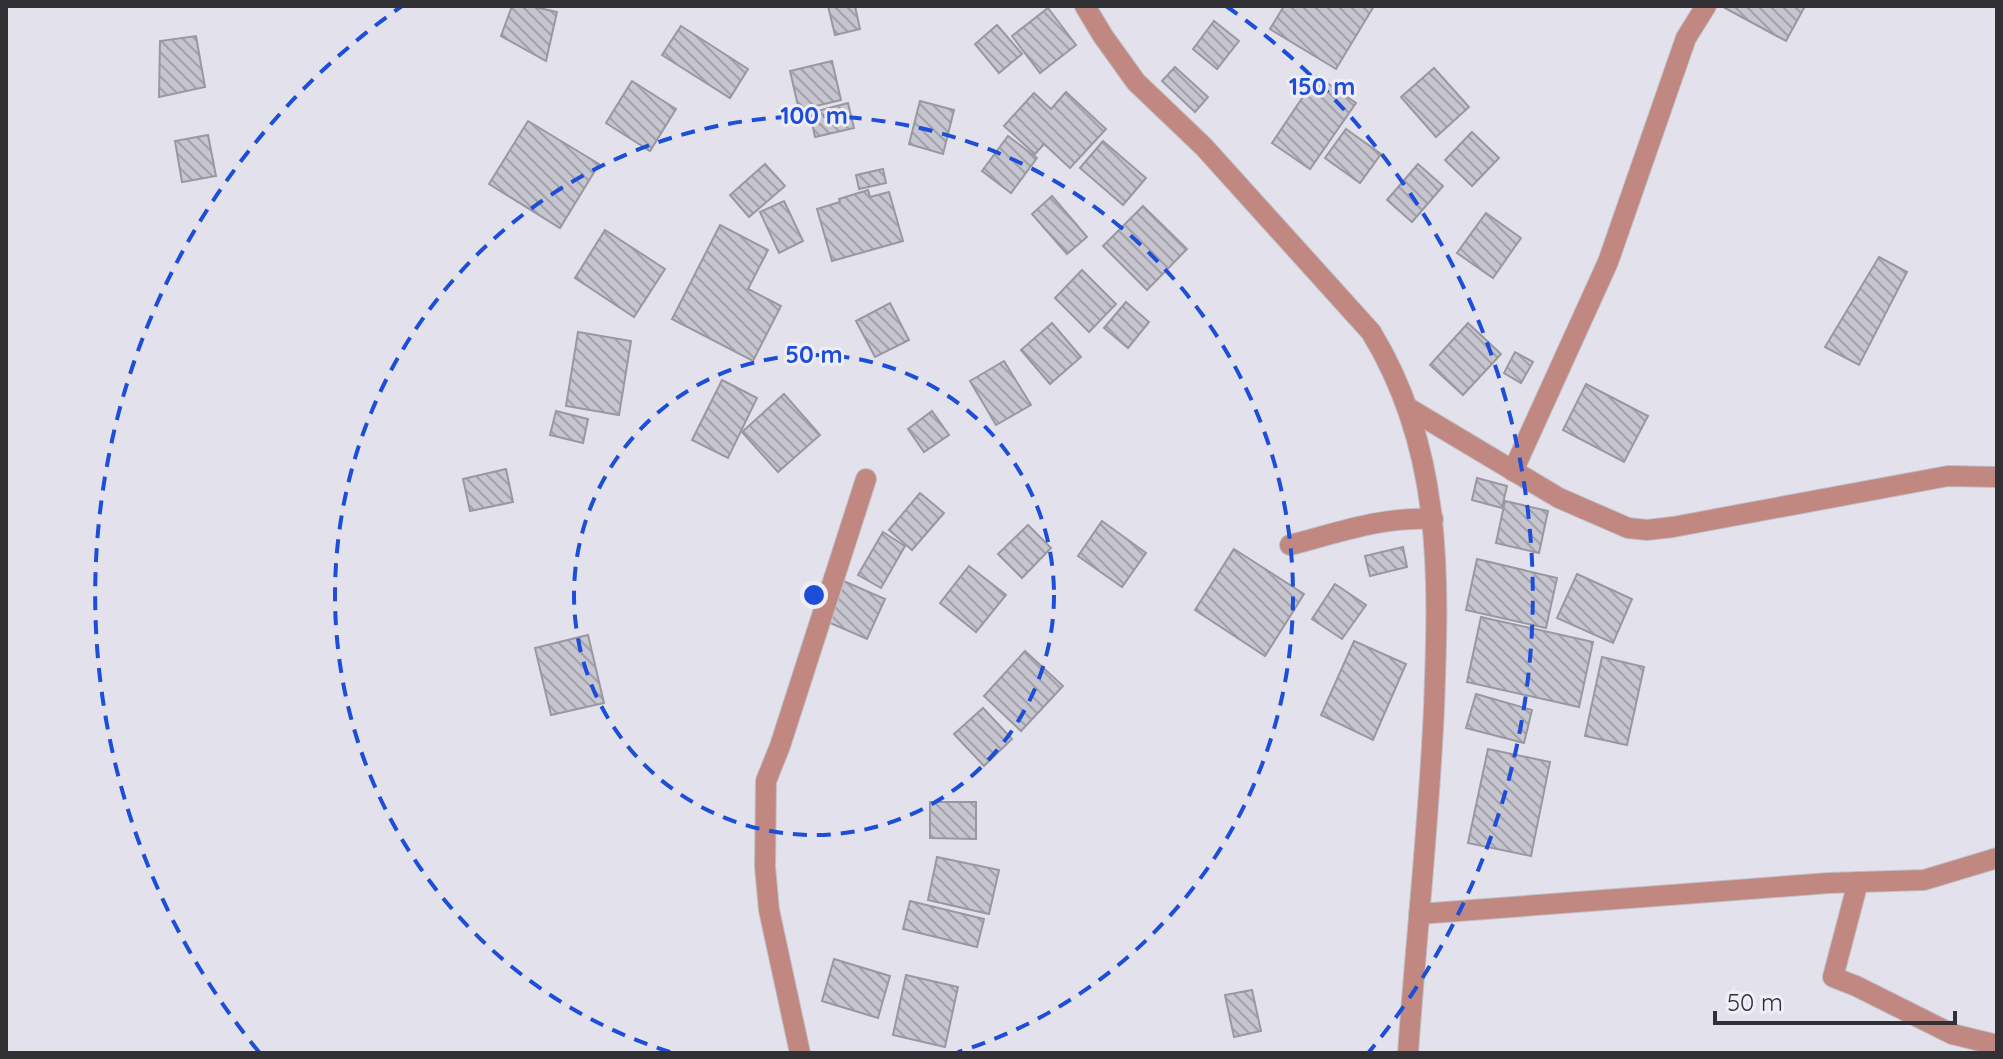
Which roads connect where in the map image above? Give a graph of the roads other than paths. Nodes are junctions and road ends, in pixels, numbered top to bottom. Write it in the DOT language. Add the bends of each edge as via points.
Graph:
graph roads {
  1 [pos="1085,6"];
  2 [pos="1706,6"];
  3 [pos="1410,409"];
  4 [pos="1513,471"];
  5 [pos="1997,477"];
  6 [pos="866,479"];
  7 [pos="1433,519"];
  8 [pos="1290,545"];
  9 [pos="1997,858"];
  10 [pos="1858,882"];
  11 [pos="1419,914"];
  12 [pos="1997,1045"];
  13 [pos="800,1053"];
  14 [pos="1408,1053"];
  1 -- 3 [label="street" via="1136,82 1204,147 1371,332"];
  2 -- 4 [label="street" via="1686,38 1608,262"];
  3 -- 4 [label="street"];
  3 -- 7 [label="street"];
  4 -- 5 [label="street" via="1559,498 1628,528 1647,530 1948,476"];
  6 -- 13 [label="street" via="766,781 769,910"];
  7 -- 8 [label="street" via="1366,523"];
  7 -- 11 [label="street" via="1438,609"];
  9 -- 10 [label="street" via="1924,880"];
  10 -- 11 [label="street"];
  10 -- 12 [label="street" via="1833,977 1952,1034"];
  11 -- 14 [label="street"];
}
